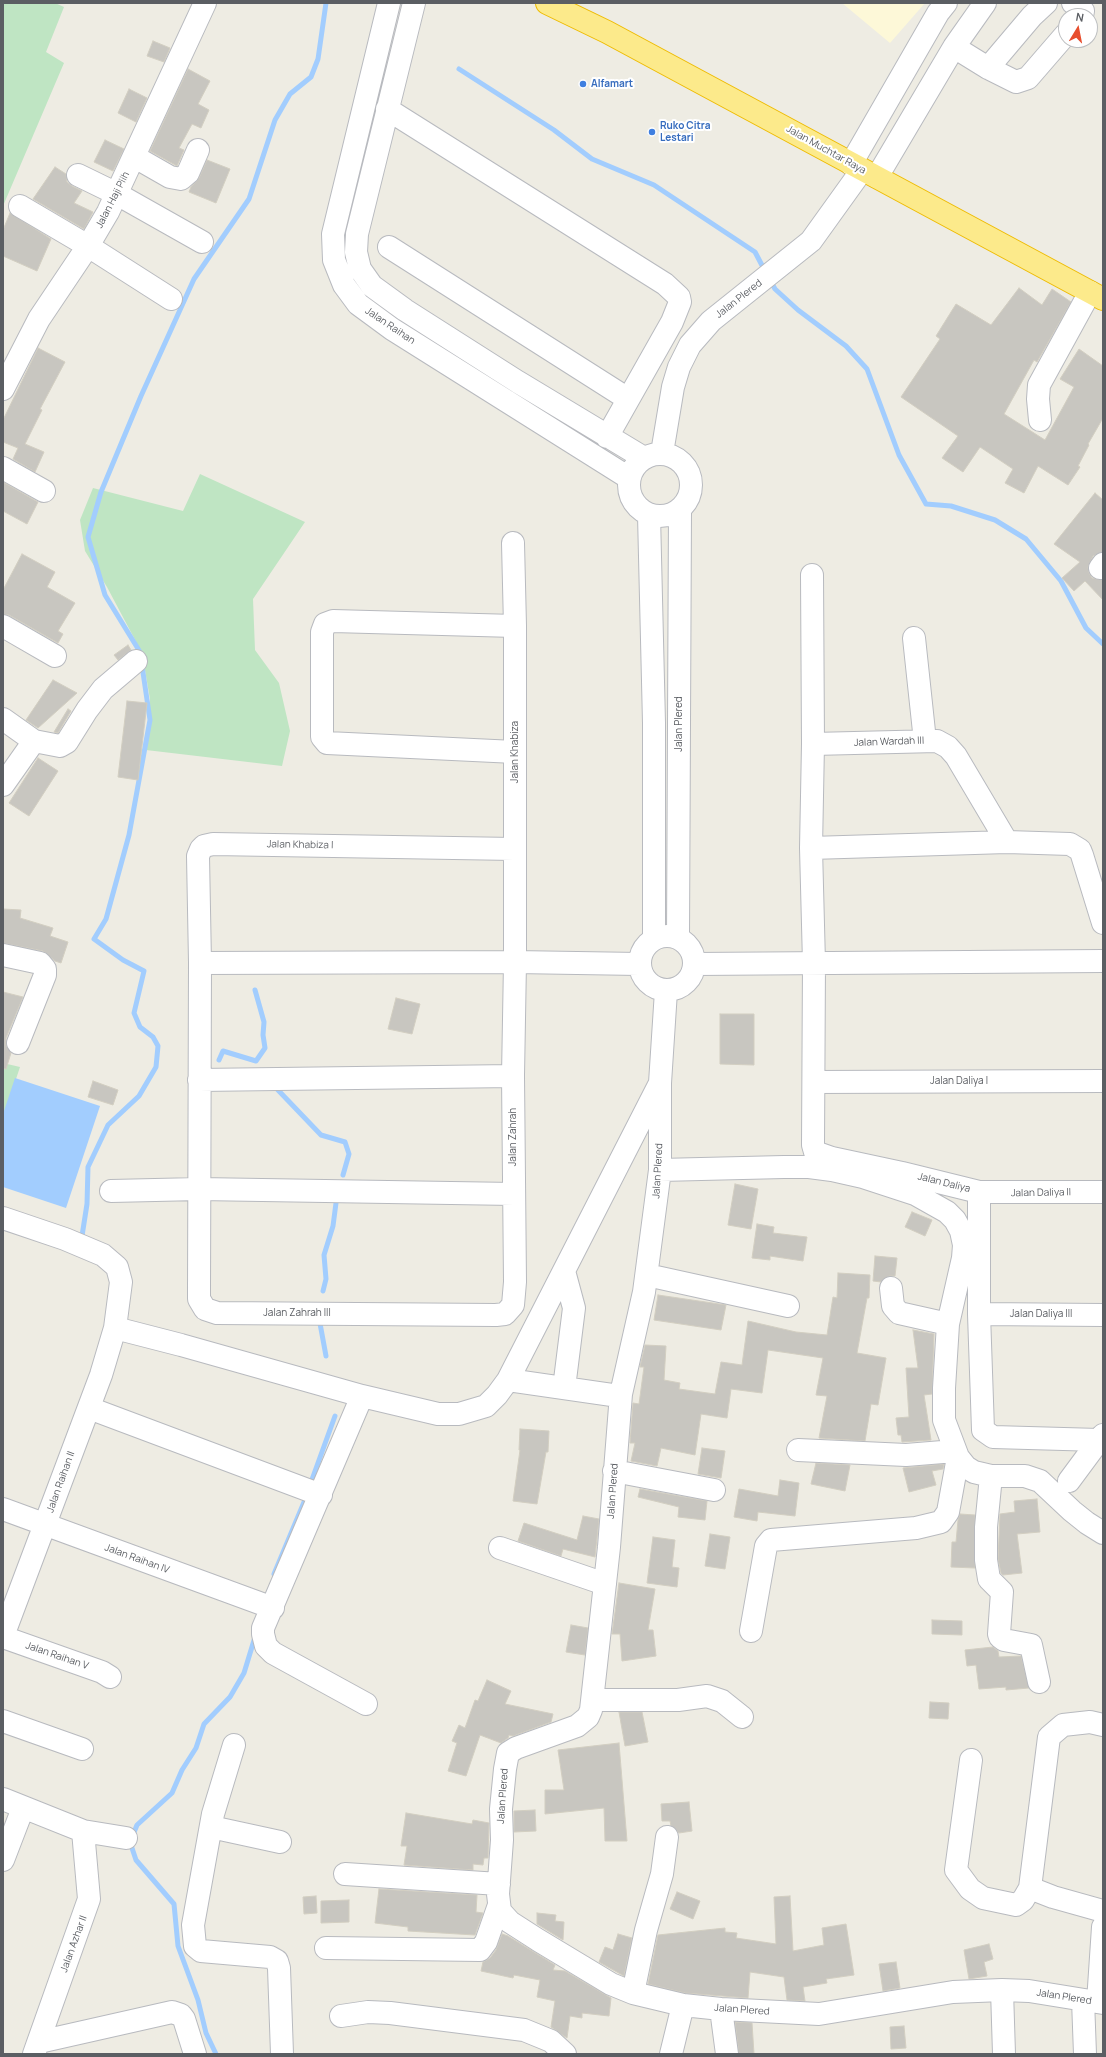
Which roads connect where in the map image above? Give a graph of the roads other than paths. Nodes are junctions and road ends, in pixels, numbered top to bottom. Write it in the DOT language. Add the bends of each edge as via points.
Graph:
graph roads {
  1 [pos="205,3"];
  2 [pos="389,3"];
  3 [pos="414,3"];
  4 [pos="547,3"];
  5 [pos="946,3"];
  6 [pos="984,3"];
  7 [pos="1046,3"];
  8 [pos="1058,43"];
  9 [pos="954,47"];
  10 [pos="988,68"];
  11 [pos="387,109"];
  12 [pos="198,150"];
  13 [pos="352,156"];
  14 [pos="135,157"];
  15 [pos="374,162"];
  16 [pos="863,170"];
  17 [pos="78,175"];
  18 [pos="117,194"];
  19 [pos="20,206"];
  20 [pos="202,242"];
  21 [pos="88,246"];
  22 [pos="389,247"];
  23 [pos="1097,296"];
  24 [pos="171,299"];
  25 [pos="436,330"];
  26 [pos="424,348"];
  27 [pos="3,389"];
  28 [pos="628,399"];
  29 [pos="1040,420"];
  30 [pos="607,437"];
  31 [pos="653,455"];
  32 [pos="3,468"];
  33 [pos="629,478"];
  34 [pos="44,491"];
  35 [pos="680,510"];
  36 [pos="650,515"];
  37 [pos="513,543"];
  38 [pos="812,575"];
  39 [pos="3,626"];
  40 [pos="515,626"];
  41 [pos="914,638"];
  42 [pos="55,656"];
  43 [pos="136,662"];
  44 [pos="3,719"];
  45 [pos="679,722"];
  46 [pos="654,723"];
  47 [pos="925,740"];
  48 [pos="34,741"];
  49 [pos="813,744"];
  50 [pos="515,752"];
  51 [pos="3,785"];
  52 [pos="1007,842"];
  53 [pos="811,848"];
  54 [pos="514,849"];
  55 [pos="1103,924"];
  56 [pos="654,938"];
  57 [pos="678,938"];
  58 [pos="3,955"];
  59 [pos="1103,961"];
  60 [pos="515,962"];
  61 [pos="200,963"];
  62 [pos="814,963"];
  63 [pos="639,964"];
  64 [pos="695,964"];
  65 [pos="666,991"];
  66 [pos="18,1043"];
  67 [pos="513,1076"];
  68 [pos="199,1080"];
  69 [pos="1103,1081"];
  70 [pos="814,1082"];
  71 [pos="660,1083"];
  72 [pos="660,1170"];
  73 [pos="199,1189"];
  74 [pos="111,1191"];
  75 [pos="979,1192"];
  76 [pos="1103,1192"];
  77 [pos="514,1194"];
  78 [pos="3,1218"];
  79 [pos="564,1271"];
  80 [pos="647,1275"];
  81 [pos="891,1288"];
  82 [pos="788,1306"];
  83 [pos="510,1310"];
  84 [pos="979,1314"];
  85 [pos="1103,1314"];
  86 [pos="948,1324"];
  87 [pos="115,1328"];
  88 [pos="508,1380"];
  89 [pos="564,1388"];
  90 [pos="612,1395"];
  91 [pos="362,1396"];
  92 [pos="89,1408"];
  93 [pos="1101,1437"];
  94 [pos="798,1450"];
  95 [pos="956,1454"];
  96 [pos="614,1471"];
  97 [pos="991,1476"];
  98 [pos="1069,1481"];
  99 [pos="714,1490"];
  100 [pos="317,1494"];
  101 [pos="3,1508"];
  102 [pos="44,1525"];
  103 [pos="1103,1533"];
  104 [pos="500,1548"];
  105 [pos="605,1584"];
  106 [pos="264,1605"];
  107 [pos="751,1631"];
  108 [pos="3,1636"];
  109 [pos="110,1677"];
  110 [pos="1039,1682"];
  111 [pos="593,1700"];
  112 [pos="366,1704"];
  113 [pos="742,1717"];
  114 [pos="3,1721"];
  115 [pos="1103,1725"];
  116 [pos="234,1745"];
  117 [pos="82,1749"];
  118 [pos="971,1760"];
  119 [pos="3,1799"];
  120 [pos="23,1808"];
  121 [pos="211,1827"];
  122 [pos="83,1831"];
  123 [pos="667,1837"];
  124 [pos="126,1838"];
  125 [pos="280,1842"];
  126 [pos="3,1860"];
  127 [pos="345,1874"];
  128 [pos="1030,1888"];
  129 [pos="499,1894"];
  130 [pos="1103,1910"];
  131 [pos="1103,1927"];
  132 [pos="326,1948"];
  133 [pos="1002,1990"];
  134 [pos="633,1993"];
  135 [pos="1095,2002"];
  136 [pos="683,2005"];
  137 [pos="721,2009"];
  138 [pos="341,2016"];
  139 [pos="36,2048"];
  140 [pos="195,2054"];
  141 [pos="282,2054"];
  142 [pos="565,2054"];
  143 [pos="671,2054"];
  144 [pos="727,2054"];
  145 [pos="1004,2054"];
  146 [pos="1085,2054"];
  1 -- 14 [label="street, Jalan Haji Piih"];
  2 -- 13 [label="street, Jalan Raihan"];
  3 -- 11 [label="street"];
  4 -- 16 [label="highway, Jalan Muchtar Raya" via="607,32"];
  5 -- 16 [label="street" via="938,13"];
  6 -- 9 [label="street"];
  7 -- 10 [label="street"];
  8 -- 10 [label="street" via="1028,78 1016,82"];
  9 -- 10 [label="street"];
  9 -- 16 [label="street"];
  11 -- 15 [label="street"];
  11 -- 28 [label="street" via="674,291 679,297 677,311"];
  12 -- 14 [label="street" via="188,173 181,179 170,177"];
  13 -- 15 [label="street"];
  13 -- 26 [label="street, Jalan Raihan" via="332,241 338,274 358,304"];
  14 -- 18 [label="street, Jalan Haji Piih"];
  15 -- 25 [label="street" via="357,234 356,252 360,268 372,286 384,296"];
  16 -- 23 [label="highway, Jalan Muchtar Raya"];
  16 -- 31 [label="street, Jalan Plered" via="811,241 711,321 690,345 679,367"];
  17 -- 18 [label="street"];
  18 -- 20 [label="street"];
  18 -- 21 [label="street, Jalan Haji Piih"];
  19 -- 21 [label="street"];
  21 -- 24 [label="street"];
  21 -- 27 [label="street, Jalan Haji Piih" via="40,319"];
  22 -- 28 [label="street"];
  23 -- 29 [label="street" via="1039,385"];
  25 -- 26 [label="street"];
  25 -- 30 [label="street"];
  26 -- 33 [label="street, Jalan Raihan"];
  28 -- 30 [label="street"];
  30 -- 31 [label="street"];
  31 -- 33 [label="street" via="634,466"];
  31 -- 35 [label="street" via="675,456 691,476 692,488 688,500"];
  32 -- 34 [label="street"];
  33 -- 36 [label="street" via="628,489 632,500"];
  35 -- 36 [label="street" via="660,517"];
  35 -- 45 [label="street, Jalan Plered"];
  36 -- 46 [label="street"];
  37 -- 40 [label="street, Jalan Khabiza"];
  38 -- 49 [label="street, Jalan Daliya"];
  39 -- 42 [label="street"];
  40 -- 50 [label="street, Jalan Khabiza"];
  40 -- 50 [label="street" via="333,621 325,624 322,632 322,737 327,743"];
  41 -- 47 [label="street"];
  43 -- 48 [label="street" via="102,689 67,742 55,746"];
  44 -- 48 [label="street"];
  45 -- 46 [label="street"];
  45 -- 57 [label="street, Jalan Plered"];
  46 -- 56 [label="street"];
  47 -- 49 [label="street, Jalan Wardah III"];
  47 -- 52 [label="street, Jalan Wardah III" via="937,741 948,747 956,756"];
  48 -- 51 [label="street"];
  49 -- 53 [label="street, Jalan Daliya"];
  50 -- 54 [label="street, Jalan Khabiza"];
  52 -- 53 [label="street"];
  52 -- 55 [label="street" via="1065,843 1080,850"];
  53 -- 62 [label="street, Jalan Daliya"];
  54 -- 60 [label="street, Jalan Khabiza"];
  54 -- 61 [label="street, Jalan Khabiza I" via="213,844 204,846 198,856"];
  56 -- 57 [label="street"];
  56 -- 63 [label="street" via="646,944"];
  57 -- 64 [label="street" via="687,944"];
  58 -- 66 [label="street" via="40,963 45,969 45,975"];
  59 -- 62 [label="street"];
  60 -- 61 [label="street"];
  60 -- 63 [label="street"];
  60 -- 67 [label="street, Jalan Zahrah"];
  61 -- 68 [label="street, Jalan Zahrah III"];
  62 -- 64 [label="street"];
  62 -- 70 [label="street, Jalan Daliya"];
  63 -- 65 [label="street" via="646,982"];
  64 -- 65 [label="street" via="686,983 677,989"];
  65 -- 71 [label="street, Jalan Plered"];
  67 -- 68 [label="street"];
  67 -- 77 [label="street, Jalan Zahrah"];
  68 -- 73 [label="street, Jalan Zahrah III"];
  69 -- 70 [label="street, Jalan Daliya I"];
  70 -- 75 [label="street, Jalan Daliya" via="812,1145 815,1152"];
  71 -- 72 [label="street, Jalan Plered"];
  71 -- 79 [label="street"];
  72 -- 80 [label="street, Jalan Plered"];
  72 -- 86 [label="street" via="809,1167 863,1177 915,1194 947,1212 961,1231 963,1258"];
  73 -- 74 [label="street"];
  73 -- 77 [label="street"];
  73 -- 83 [label="street, Jalan Zahrah III" via="199,1300 209,1312 496,1315 505,1314"];
  75 -- 76 [label="street, Jalan Daliya II"];
  75 -- 84 [label="street, Jalan Daliya"];
  77 -- 83 [label="street, Jalan Zahrah" via="515,1294"];
  78 -- 87 [label="street, Jalan Raihan II" via="88,1248 111,1261 120,1274"];
  79 -- 88 [label="street"];
  79 -- 89 [label="street" via="574,1308"];
  80 -- 82 [label="street"];
  80 -- 96 [label="street, Jalan Plered" via="621,1394"];
  81 -- 86 [label="street" via="893,1306 899,1313"];
  84 -- 85 [label="street, Jalan Daliya III"];
  84 -- 93 [label="street, Jalan Daliya" via="982,1427 986,1434 993,1437"];
  86 -- 95 [label="street" via="943,1407 946,1430"];
  87 -- 91 [label="street"];
  87 -- 92 [label="street, Jalan Raihan II"];
  88 -- 89 [label="street"];
  88 -- 91 [label="street" via="498,1395 486,1406 459,1414 438,1414"];
  89 -- 90 [label="street"];
  91 -- 100 [label="street"];
  92 -- 100 [label="street"];
  92 -- 102 [label="street, Jalan Raihan II"];
  93 -- 98 [label="street"];
  94 -- 95 [label="street" via="891,1455"];
  95 -- 97 [label="street" via="966,1467"];
  95 -- 107 [label="street" via="948,1512 941,1522 916,1528 771,1540 766,1546"];
  96 -- 99 [label="street"];
  96 -- 105 [label="street, Jalan Plered"];
  97 -- 103 [label="street" via="1020,1475 1040,1480 1072,1512"];
  97 -- 110 [label="street" via="986,1560 989,1579 1002,1592 1000,1637 1031,1645"];
  100 -- 106 [label="street"];
  101 -- 102 [label="street, Jalan Raihan IV"];
  102 -- 106 [label="street, Jalan Raihan IV"];
  102 -- 108 [label="street, Jalan Raihan II"];
  104 -- 105 [label="street"];
  105 -- 111 [label="street, Jalan Plered"];
  106 -- 112 [label="street" via="263,1628 266,1646"];
  108 -- 109 [label="street, Jalan Raihan V"];
  111 -- 113 [label="street" via="678,1700 707,1696 722,1701"];
  111 -- 129 [label="street, Jalan Plered" via="588,1717 577,1726 508,1753 502,1795"];
  114 -- 117 [label="street"];
  115 -- 128 [label="street" via="1090,1722 1063,1725 1049,1737"];
  116 -- 121 [label="street"];
  118 -- 128 [label="street" via="956,1870 970,1888 983,1898 1016,1905 1023,1900"];
  119 -- 120 [label="street"];
  120 -- 122 [label="street"];
  120 -- 126 [label="street"];
  121 -- 125 [label="street"];
  121 -- 141 [label="street" via="193,1925 195,1946 201,1951 270,1957 277,1961"];
  122 -- 124 [label="street"];
  122 -- 139 [label="street, Jalan Azhar II" via="90,1885 89,1899"];
  123 -- 134 [label="street" via="662,1874 646,1930"];
  127 -- 129 [label="street"];
  128 -- 130 [label="street"];
  129 -- 132 [label="street" via="486,1942 480,1950"];
  129 -- 134 [label="street, Jalan Plered" via="503,1916 594,1975"];
  131 -- 135 [label="street"];
  133 -- 135 [label="street, Jalan Plered" via="1029,1991"];
  133 -- 137 [label="street, Jalan Plered" via="953,1992 819,2014"];
  133 -- 145 [label="street"];
  134 -- 136 [label="street, Jalan Plered"];
  135 -- 146 [label="street"];
  136 -- 137 [label="street, Jalan Plered"];
  136 -- 143 [label="street"];
  137 -- 144 [label="street"];
  138 -- 142 [label="street" via="368,2012 390,2013 524,2030 551,2041"];
  139 -- 140 [label="street" via="172,2012 184,2019"];
}
